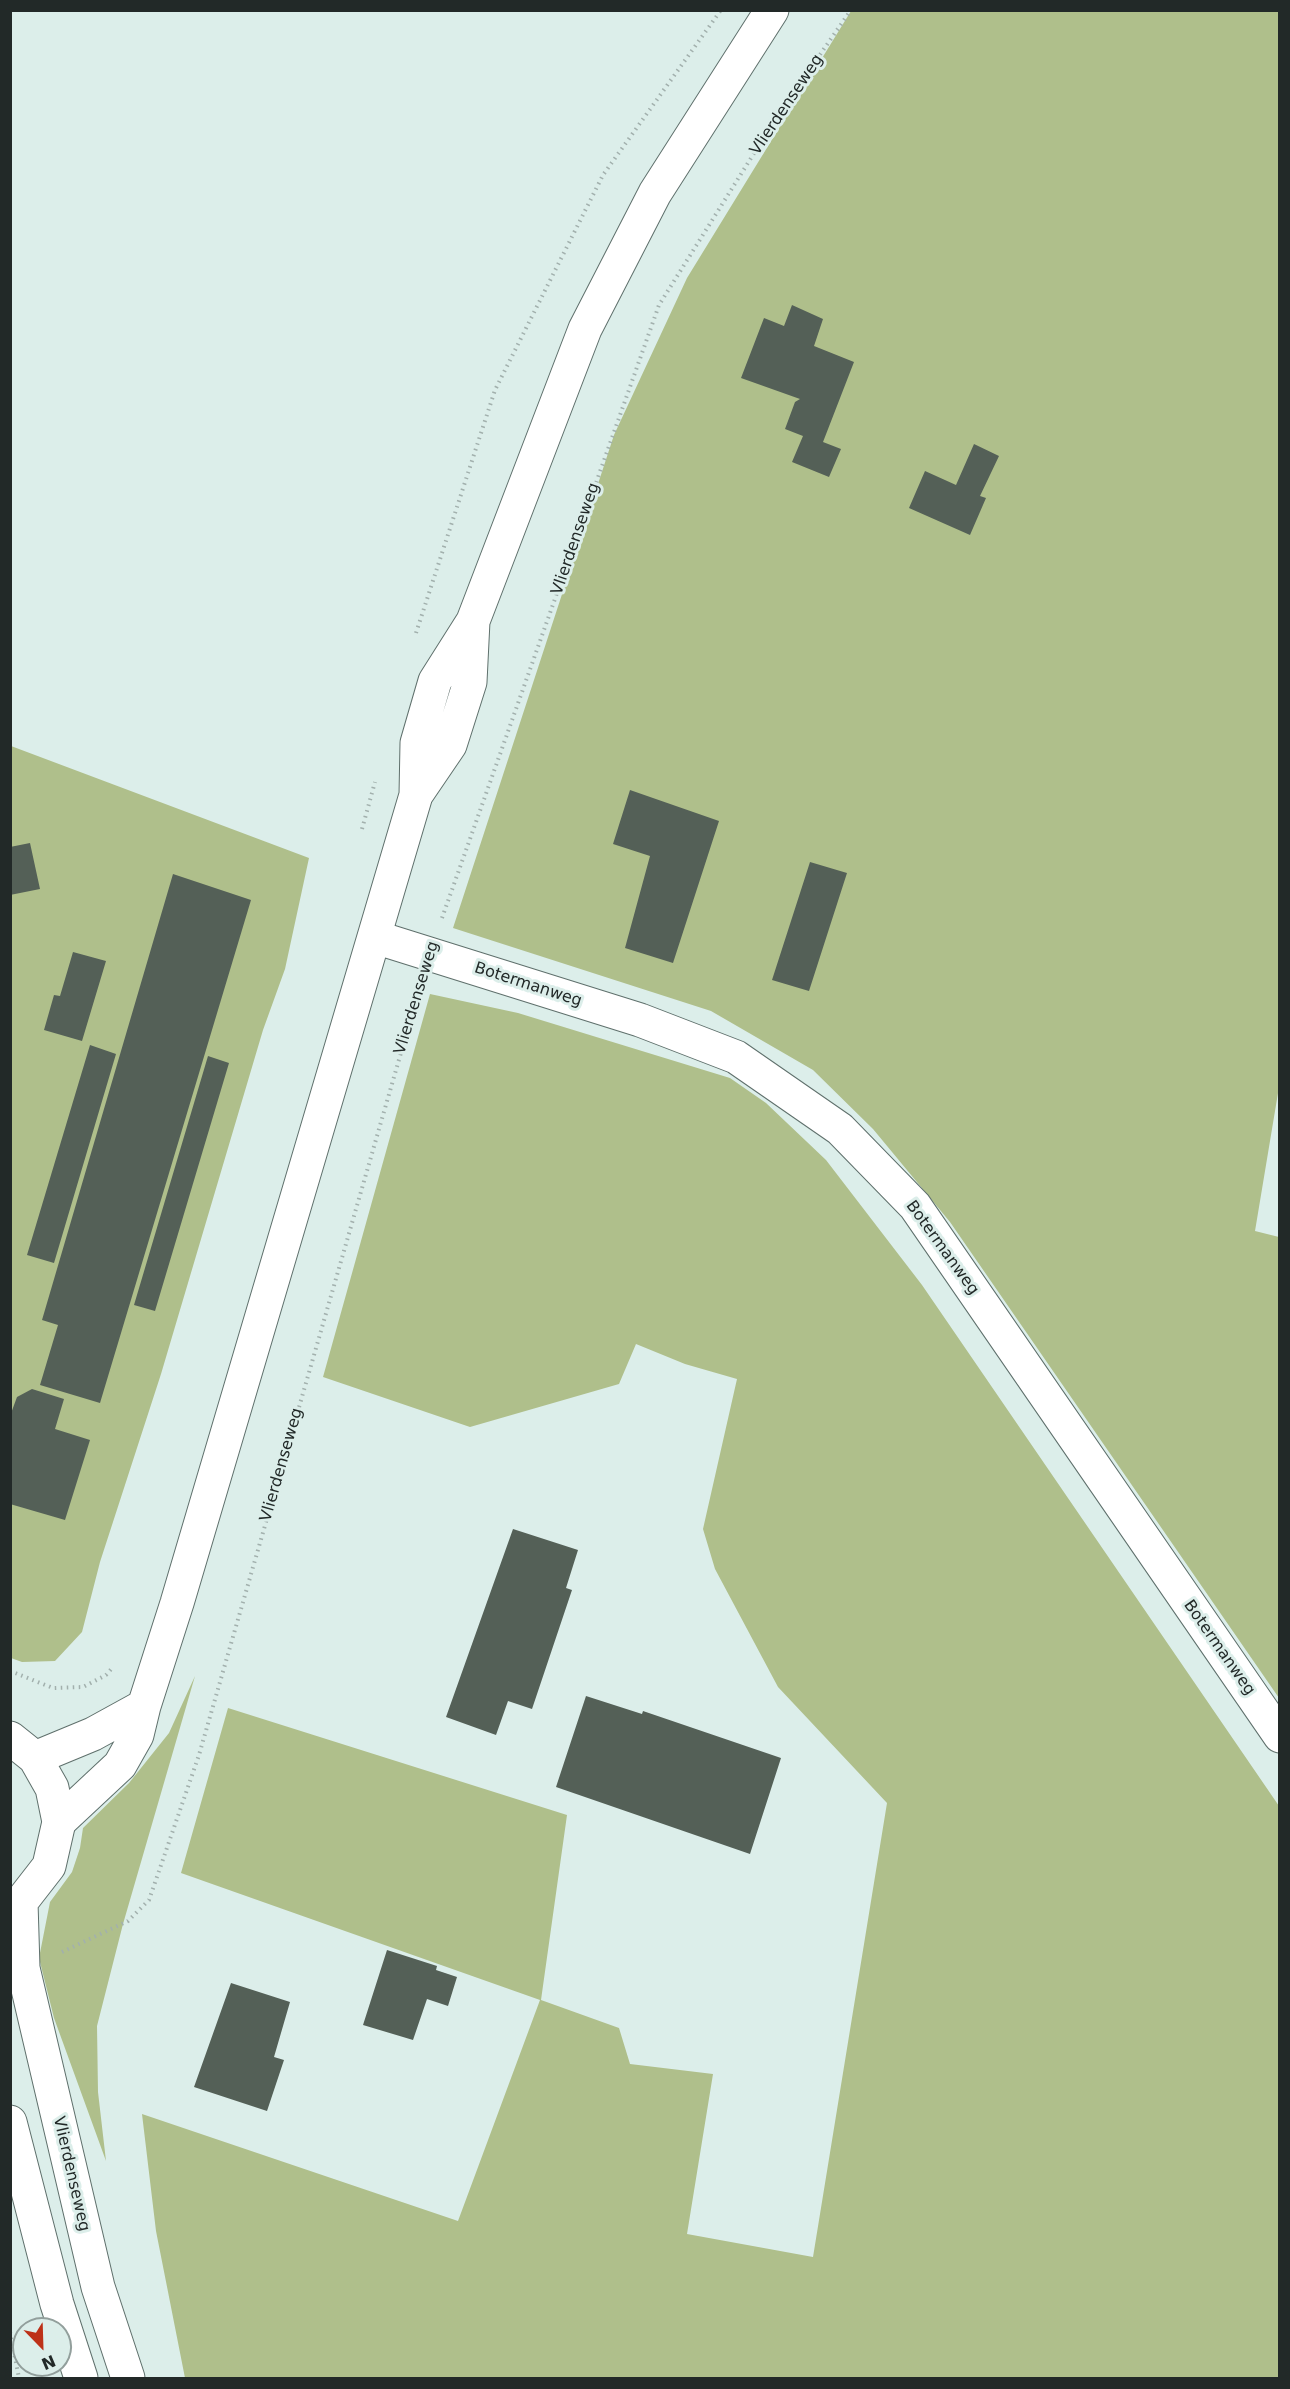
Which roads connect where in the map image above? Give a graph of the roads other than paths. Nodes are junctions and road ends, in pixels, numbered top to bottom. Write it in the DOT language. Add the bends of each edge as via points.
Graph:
graph roads {
  1 [pos="772,10"];
  2 [pos="375,937"];
  3 [pos="144,1706"];
  4 [pos="1280,1736"];
  5 [pos="23,1748"];
  6 [pos="59,1822"];
  7 [pos="16,1904"];
  8 [pos="10,2121"];
  9 [pos="81,2379"];
  10 [pos="128,2379"];
  1 -- 2 [label="street" via="655,193 585,329 473,621 470,682 450,745 416,795"];
  2 -- 3 [label="street"];
  2 -- 4 [label="street, Botermanweg" via="640,1020 736,1057 840,1129 915,1206"];
  3 -- 5 [label="street" via="93,1734"];
  3 -- 6 [label="street" via="137,1735 120,1765"];
  5 -- 6 [label="street" via="52,1788"];
  6 -- 7 [label="street" via="49,1866"];
  7 -- 10 [label="street, Vlierdenseweg" via="23,1968 98,2287"];
  8 -- 9 [label="street" via="57,2304"];
}
